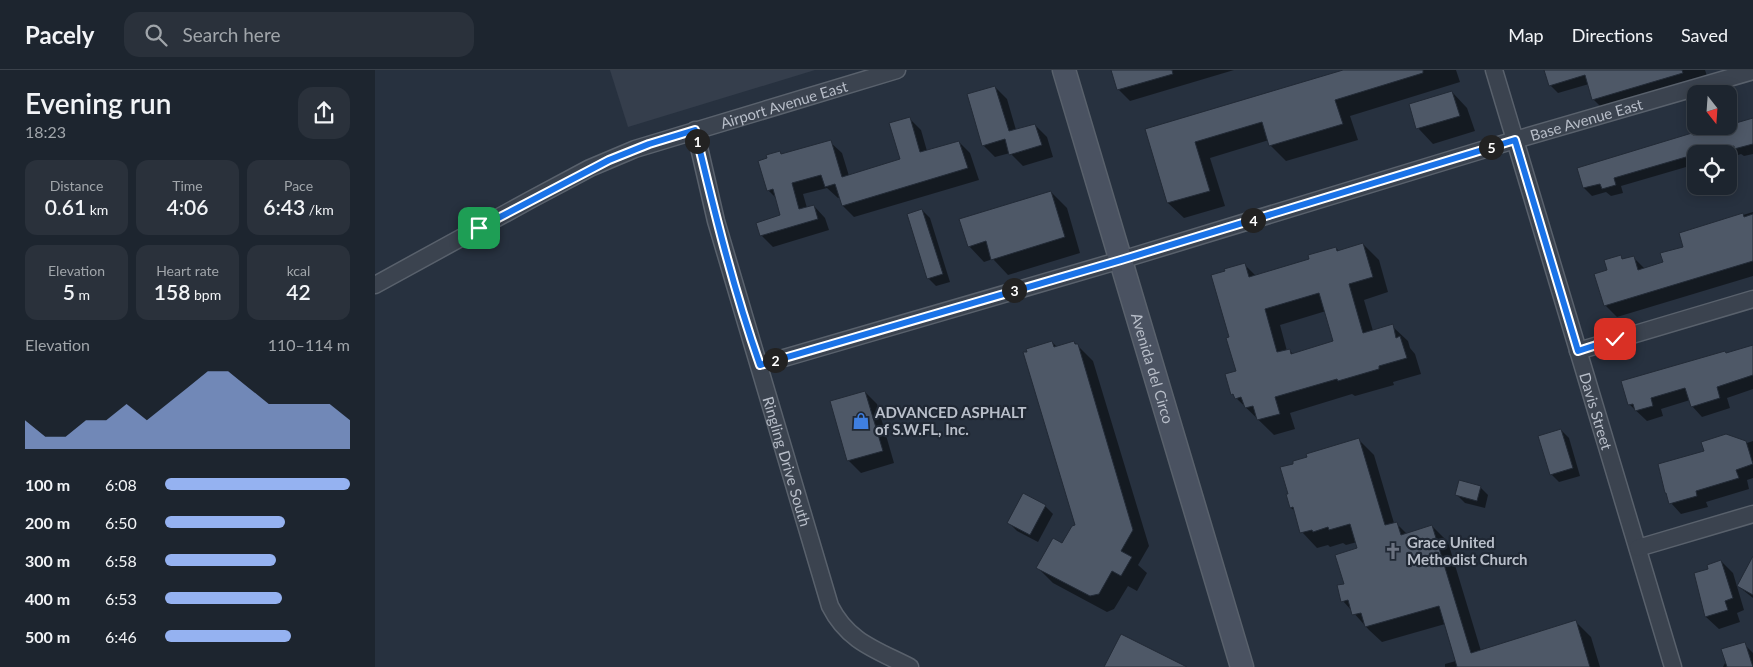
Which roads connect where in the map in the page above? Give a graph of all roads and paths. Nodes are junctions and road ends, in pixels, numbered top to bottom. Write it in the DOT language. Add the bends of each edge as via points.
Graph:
graph roads {
  1 [pos="897,70"];
  2 [pos="1065,70"];
  3 [pos="1494,70"];
  4 [pos="1753,71"];
  5 [pos="695,130"];
  6 [pos="1515,140"];
  7 [pos="1121,260"];
  8 [pos="375,285"];
  9 [pos="1753,299"];
  10 [pos="1578,351"];
  11 [pos="760,365"];
  12 [pos="1753,514"];
  13 [pos="1638,548"];
  14 [pos="910,667"];
  15 [pos="1242,667"];
  16 [pos="1673,667"];
  1 -- 5 [label="street, Airport Avenue East"];
  2 -- 7 [label="street, Avenida del Circo"];
  3 -- 6 [label="street, Davis Street"];
  4 -- 6 [label="street, Base Avenue East"];
  5 -- 8 [label="street, Airport Avenue East" via="635,149 597,166"];
  5 -- 11 [label="street, Ringling Drive South" via="716,221"];
  6 -- 7 [label="street, Base Avenue East"];
  6 -- 10 [label="street, Davis Street"];
  7 -- 11 [label="street, Base Avenue East"];
  7 -- 15 [label="street, Avenida del Circo"];
  9 -- 10 [label="street"];
  10 -- 13 [label="street, Davis Street"];
  11 -- 14 [label="street, Ringling Drive South" via="830,606 849,634"];
  12 -- 13 [label="street"];
  13 -- 16 [label="street, Davis Street"];
}
